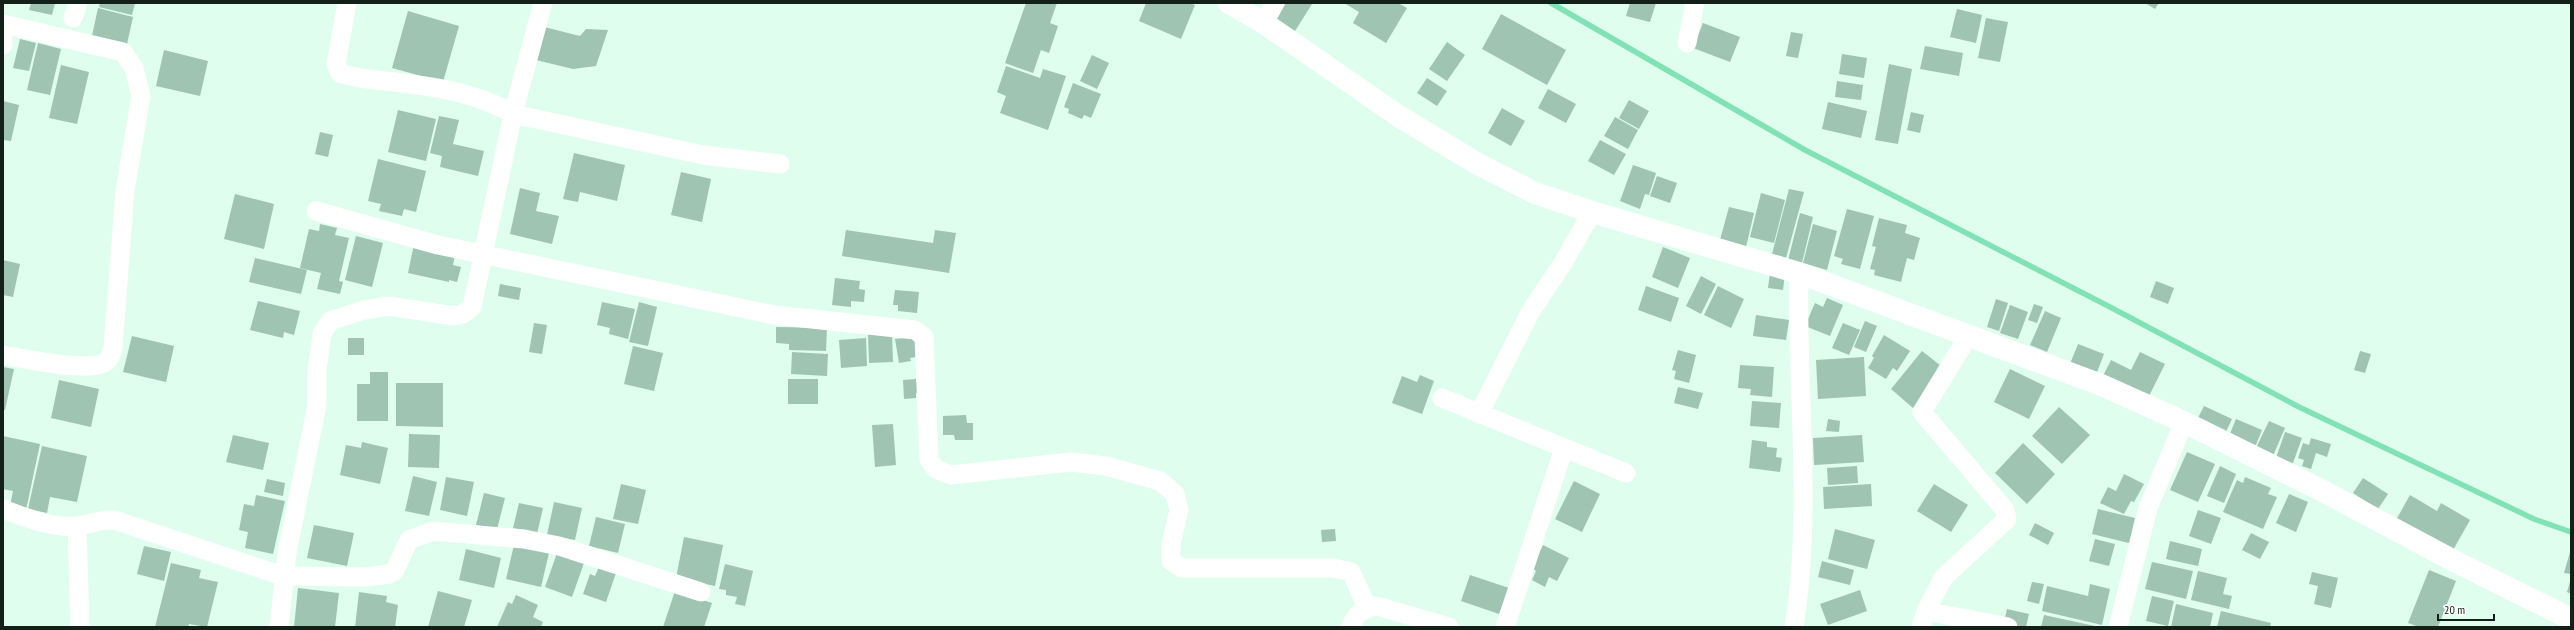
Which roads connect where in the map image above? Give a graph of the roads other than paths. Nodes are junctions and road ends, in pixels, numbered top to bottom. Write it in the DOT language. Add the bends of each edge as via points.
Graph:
graph roads {
  1 [pos="347,3"];
  2 [pos="543,3"];
  3 [pos="1228,3"];
  4 [pos="1274,3"];
  5 [pos="1695,3"];
  6 [pos="3,24"];
  7 [pos="1264,24"];
  8 [pos="3,33"];
  9 [pos="1687,43"];
  10 [pos="3,45"];
  11 [pos="513,114"];
  12 [pos="780,164"];
  13 [pos="316,211"];
  14 [pos="1592,212"];
  15 [pos="483,253"];
  16 [pos="1799,273"];
  17 [pos="1969,335"];
  18 [pos="3,355"];
  19 [pos="1442,398"];
  20 [pos="1479,414"];
  21 [pos="2184,422"];
  22 [pos="1564,448"];
  23 [pos="1626,473"];
  24 [pos="3,509"];
  25 [pos="77,526"];
  26 [pos="283,576"];
  27 [pos="701,592"];
  28 [pos="1367,607"];
  29 [pos="1924,619"];
  30 [pos="2571,619"];
  31 [pos="80,627"];
  32 [pos="279,627"];
  33 [pos="1351,627"];
  34 [pos="1449,627"];
  35 [pos="1505,627"];
  36 [pos="1794,627"];
  37 [pos="2008,627"];
  38 [pos="2118,627"];
  1 -- 11 [label="street" via="336,64 340,73 351,77 412,84 493,102"];
  2 -- 11 [label="street"];
  3 -- 7 [label="street"];
  4 -- 7 [label="street"];
  5 -- 9 [label="street"];
  6 -- 18 [label="street" via="123,52 134,68 141,96 125,191 113,348 110,358 103,364 75,366"];
  7 -- 14 [label="street" via="1397,115 1476,163 1535,193"];
  8 -- 10 [label="street"];
  11 -- 12 [label="street" via="703,155"];
  11 -- 15 [label="street"];
  13 -- 15 [label="street" via="438,245"];
  14 -- 16 [label="street"];
  14 -- 20 [label="street" via="1563,263 1531,311"];
  15 -- 26 [label="street" via="472,307 463,314 454,316 389,306 336,318 327,325 322,334 317,370 317,406"];
  15 -- 28 [label="street" via="774,315 915,330 924,337 929,460 936,469 951,475 1072,462 1106,466 1160,480 1175,494 1179,510 1171,544 1171,561 1182,568 1333,568 1351,572"];
  16 -- 17 [label="street"];
  16 -- 36 [label="street" via="1804,509 1802,561"];
  17 -- 21 [label="street" via="2099,384"];
  17 -- 29 [label="street" via="1922,412 2005,510 2007,519 1942,578"];
  19 -- 20 [label="street"];
  20 -- 22 [label="street"];
  21 -- 30 [label="street" via="2323,490 2454,561"];
  21 -- 38 [label="street" via="2148,508"];
  22 -- 23 [label="street"];
  22 -- 35 [label="street"];
  24 -- 25 [label="street" via="52,524"];
  25 -- 26 [label="street" via="104,519 114,520"];
  25 -- 31 [label="street"];
  26 -- 27 [label="street" via="365,577 389,574 395,570 409,540 433,531 524,539 559,546"];
  26 -- 32 [label="street"];
  28 -- 33 [label="street" via="1354,618"];
  28 -- 34 [label="street" via="1377,606"];
  29 -- 37 [label="street"];
}
